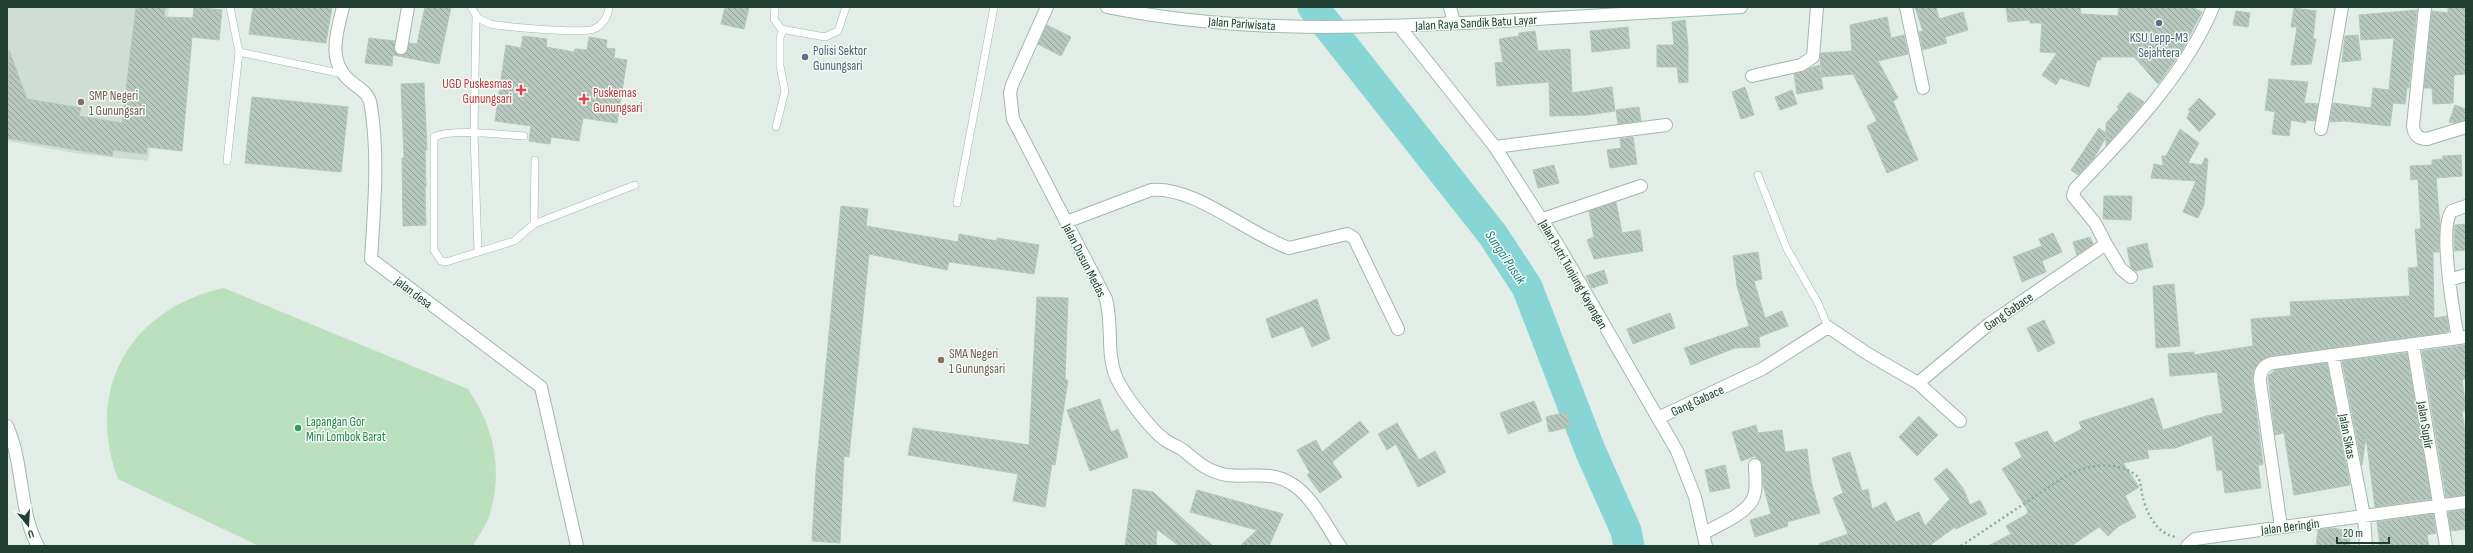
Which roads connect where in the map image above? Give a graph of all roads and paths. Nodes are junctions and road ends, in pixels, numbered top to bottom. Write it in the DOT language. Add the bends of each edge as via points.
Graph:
graph roads {
  1 [pos="230,7"];
  2 [pos="343,7"];
  3 [pos="408,7"];
  4 [pos="471,7"];
  5 [pos="610,7"];
  6 [pos="775,7"];
  7 [pos="846,7"];
  8 [pos="994,7"];
  9 [pos="1047,7"];
  10 [pos="1107,7"];
  11 [pos="1450,7"];
  12 [pos="1741,7"];
  13 [pos="1817,7"];
  14 [pos="1906,7"];
  15 [pos="2213,7"];
  16 [pos="2342,7"];
  17 [pos="2425,7"];
  18 [pos="476,15"];
  19 [pos="1454,24"];
  20 [pos="1378,26"];
  21 [pos="1399,26"];
  22 [pos="783,30"];
  23 [pos="401,48"];
  24 [pos="239,52"];
  25 [pos="343,74"];
  26 [pos="1752,76"];
  27 [pos="1923,88"];
  28 [pos="1666,125"];
  29 [pos="776,127"];
  30 [pos="2466,127"];
  31 [pos="2321,129"];
  32 [pos="474,133"];
  33 [pos="524,136"];
  34 [pos="1495,147"];
  35 [pos="535,160"];
  36 [pos="227,161"];
  37 [pos="1758,175"];
  38 [pos="635,185"];
  39 [pos="1641,186"];
  40 [pos="958,204"];
  41 [pos="2466,206"];
  42 [pos="1543,219"];
  43 [pos="1066,222"];
  44 [pos="534,224"];
  45 [pos="2106,244"];
  46 [pos="478,252"];
  47 [pos="2466,275"];
  48 [pos="2131,277"];
  49 [pos="2449,280"];
  50 [pos="1828,327"];
  51 [pos="1398,329"];
  52 [pos="2462,337"];
  53 [pos="2413,345"];
  54 [pos="2333,356"];
  55 [pos="1918,383"];
  56 [pos="1658,418"];
  57 [pos="1960,421"];
  58 [pos="7,426"];
  59 [pos="1755,465"];
  60 [pos="2466,502"];
  61 [pos="2438,506"];
  62 [pos="2364,516"];
  63 [pos="2281,527"];
  64 [pos="1704,533"];
  65 [pos="2191,542"];
  66 [pos="38,546"];
  67 [pos="577,546"];
  68 [pos="1340,546"];
  69 [pos="1706,546"];
  70 [pos="1961,546"];
  71 [pos="2366,546"];
  72 [pos="2446,546"];
  1 -- 24 [label="lane"];
  2 -- 25 [label="street, jalan desa" via="334,50"];
  3 -- 23 [label="street"];
  4 -- 18 [label="lane"];
  5 -- 18 [label="lane" via="601,24 586,31 495,25 482,21"];
  6 -- 22 [label="lane" via="775,21"];
  7 -- 22 [label="lane" via="840,28 830,36"];
  8 -- 40 [label="lane"];
  9 -- 43 [label="street, Jalan Dusun Medas" via="1012,85 1012,108 1017,128"];
  10 -- 20 [label="street, Jalan Pariwisata" via="1196,20 1288,26"];
  11 -- 19 [label="street"];
  12 -- 19 [label="street, Jalan Raya Sandik Batu Layar"];
  13 -- 26 [label="street" via="1813,58 1801,64"];
  14 -- 27 [label="street"];
  15 -- 45 [label="street" via="2191,46 2152,103 2075,189 2073,196 2095,223"];
  16 -- 31 [label="street"];
  17 -- 30 [label="street" via="2414,132 2420,138 2427,139"];
  18 -- 32 [label="lane"];
  19 -- 21 [label="street, Jalan Raya Sandik Batu Layar"];
  20 -- 21 [label="street, Jalan Raya Sandik Batu Layar"];
  21 -- 34 [label="street, Jalan Putri Tunjung Kayangan"];
  22 -- 29 [label="lane" via="780,37 780,66 785,91"];
  24 -- 25 [label="lane"];
  24 -- 36 [label="lane"];
  25 -- 67 [label="street, jalan desa" via="368,95 371,107 375,179 371,259 541,387"];
  28 -- 34 [label="street"];
  32 -- 33 [label="lane"];
  32 -- 46 [label="lane"];
  32 -- 46 [label="lane" via="442,134 433,140 434,250 441,261 446,262"];
  34 -- 42 [label="street, Jalan Putri Tunjung Kayangan"];
  35 -- 44 [label="lane"];
  37 -- 50 [label="lane" via="1788,249 1815,297"];
  38 -- 44 [label="lane"];
  39 -- 42 [label="street"];
  41 -- 49 [label="street" via="2454,209 2448,219"];
  42 -- 56 [label="street, Jalan Putri Tunjung Kayangan"];
  43 -- 51 [label="street" via="1162,188 1184,194 1289,248 1347,234 1354,238"];
  43 -- 68 [label="street, Jalan Dusun Medas" via="1106,299 1110,318 1112,364 1119,382 1163,439 1208,470 1228,475 1266,474 1292,484 1307,497"];
  44 -- 46 [label="lane" via="514,241"];
  45 -- 48 [label="street" via="2121,269"];
  45 -- 55 [label="street, Gang Gabace" via="1995,320"];
  47 -- 49 [label="street"];
  49 -- 52 [label="street"];
  50 -- 55 [label="street"];
  50 -- 56 [label="street, Gang Gabace" via="1762,369"];
  52 -- 53 [label="street"];
  53 -- 54 [label="street"];
  53 -- 61 [label="street, Jalan Suplir"];
  54 -- 62 [label="street, Jalan Sikas"];
  54 -- 63 [label="street" via="2270,363 2261,372 2260,382"];
  55 -- 57 [label="street"];
  56 -- 64 [label="street, Jalan Putri Tunjung Kayangan" via="1677,451 1688,478"];
  58 -- 66 [label="street" via="18,457 31,528"];
  59 -- 64 [label="street" via="1752,502 1737,516"];
  60 -- 61 [label="street, Jalan Beringin"];
  61 -- 62 [label="street, Jalan Beringin"];
  61 -- 72 [label="street, Jalan Suplir"];
  62 -- 63 [label="street, Jalan Beringin"];
  62 -- 71 [label="street, Jalan Sikas"];
  63 -- 65 [label="street, Jalan Beringin"];
  64 -- 69 [label="street, Jalan Putri Tunjung Kayangan"];
  65 -- 70 [label="path" via="2161,531 2148,512 2137,476 2123,469 2103,465 2083,468 2064,477"];
}
